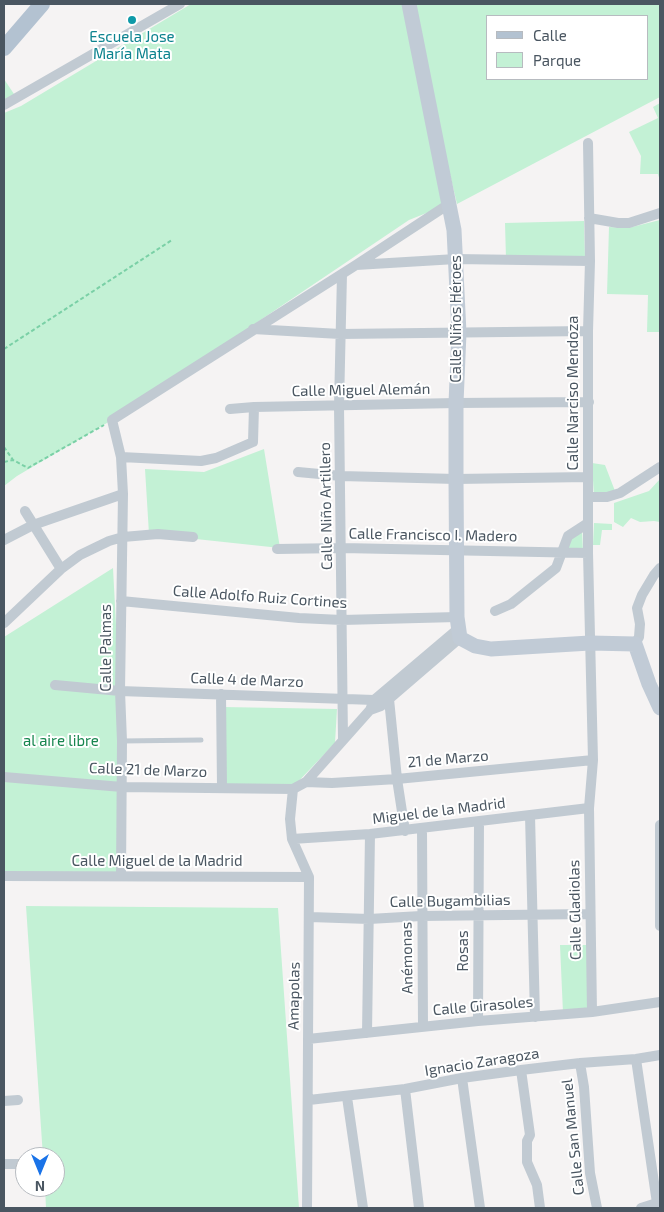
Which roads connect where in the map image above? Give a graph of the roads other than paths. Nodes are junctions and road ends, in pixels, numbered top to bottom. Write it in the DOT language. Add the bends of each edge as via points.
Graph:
graph roads {
  1 [pos="29,4"];
  2 [pos="42,4"];
  3 [pos="180,4"];
  4 [pos="409,4"];
  5 [pos="4,33"];
  6 [pos="4,48"];
  7 [pos="4,105"];
  8 [pos="588,143"];
  9 [pos="449,204"];
  10 [pos="660,213"];
  11 [pos="589,218"];
  12 [pos="456,259"];
  13 [pos="590,261"];
  14 [pos="356,265"];
  15 [pos="342,274"];
  16 [pos="253,330"];
  17 [pos="588,331"];
  18 [pos="459,332"];
  19 [pos="340,334"];
  20 [pos="589,402"];
  21 [pos="456,403"];
  22 [pos="339,406"];
  23 [pos="254,407"];
  24 [pos="230,410"];
  25 [pos="121,457"];
  26 [pos="660,467"];
  27 [pos="298,472"];
  28 [pos="341,476"];
  29 [pos="588,478"];
  30 [pos="456,479"];
  31 [pos="123,494"];
  32 [pos="588,497"];
  33 [pos="25,511"];
  34 [pos="588,523"];
  35 [pos="33,525"];
  36 [pos="123,537"];
  37 [pos="193,537"];
  38 [pos="4,540"];
  39 [pos="342,548"];
  40 [pos="277,549"];
  41 [pos="457,551"];
  42 [pos="562,553"];
  43 [pos="588,553"];
  44 [pos="660,568"];
  45 [pos="61,569"];
  46 [pos="121,601"];
  47 [pos="495,611"];
  48 [pos="342,620"];
  49 [pos="4,623"];
  50 [pos="459,628"];
  51 [pos="590,643"];
  52 [pos="635,644"];
  53 [pos="55,685"];
  54 [pos="120,691"];
  55 [pos="221,694"];
  56 [pos="342,698"];
  57 [pos="389,699"];
  58 [pos="372,705"];
  59 [pos="660,708"];
  60 [pos="343,739"];
  61 [pos="201,740"];
  62 [pos="122,741"];
  63 [pos="593,760"];
  64 [pos="4,777"];
  65 [pos="397,779"];
  66 [pos="306,782"];
  67 [pos="122,787"];
  68 [pos="222,787"];
  69 [pos="292,789"];
  70 [pos="589,808"];
  71 [pos="530,815"];
  72 [pos="479,822"];
  73 [pos="660,826"];
  74 [pos="422,828"];
  75 [pos="406,830"];
  76 [pos="370,834"];
  77 [pos="292,839"];
  78 [pos="4,876"];
  79 [pos="122,876"];
  80 [pos="309,877"];
  81 [pos="533,914"];
  82 [pos="590,914"];
  83 [pos="478,915"];
  84 [pos="421,916"];
  85 [pos="310,917"];
  86 [pos="369,919"];
  87 [pos="660,926"];
  88 [pos="660,1002"];
  89 [pos="592,1012"];
  90 [pos="535,1017"];
  91 [pos="478,1021"];
  92 [pos="423,1027"];
  93 [pos="367,1033"];
  94 [pos="308,1039"];
  95 [pos="660,1055"];
  96 [pos="636,1059"];
  97 [pos="580,1063"];
  98 [pos="521,1070"];
  99 [pos="462,1078"];
  100 [pos="405,1090"];
  101 [pos="347,1097"];
  102 [pos="18,1100"];
  103 [pos="309,1100"];
  104 [pos="4,1101"];
  105 [pos="658,1203"];
  106 [pos="307,1208"];
  107 [pos="363,1208"];
  108 [pos="420,1208"];
  109 [pos="480,1208"];
  110 [pos="540,1208"];
  111 [pos="597,1208"];
  112 [pos="641,1208"];
  1 -- 5 [label="main road"];
  2 -- 6 [label="main road"];
  3 -- 7 [label="street"];
  4 -- 9 [label="street, Calle Niños Héroes"];
  8 -- 11 [label="street, Calle Narciso Mendoza"];
  9 -- 12 [label="street, Calle Niños Héroes"];
  9 -- 14 [label="street"];
  10 -- 11 [label="street" via="629,223"];
  11 -- 13 [label="street, Calle Narciso Mendoza"];
  12 -- 13 [label="street"];
  12 -- 14 [label="street"];
  12 -- 18 [label="street, Calle Niños Héroes"];
  13 -- 17 [label="street, Calle Narciso Mendoza"];
  14 -- 15 [label="street"];
  15 -- 16 [label="street"];
  15 -- 19 [label="street, Calle Niño Artillero"];
  16 -- 19 [label="street"];
  16 -- 25 [label="street, Calle Palmas" via="112,420"];
  17 -- 18 [label="street"];
  17 -- 20 [label="street, Calle Narciso Mendoza"];
  18 -- 19 [label="street"];
  18 -- 21 [label="street, Calle Niños Héroes"];
  19 -- 22 [label="street, Calle Niño Artillero"];
  20 -- 21 [label="street, Calle Miguel Alemán"];
  20 -- 29 [label="street, Calle Narciso Mendoza"];
  21 -- 22 [label="street, Calle Miguel Alemán"];
  21 -- 30 [label="street, Calle Niños Héroes"];
  22 -- 23 [label="street, Calle Miguel Alemán"];
  22 -- 28 [label="street, Calle Niño Artillero"];
  23 -- 24 [label="street, Calle Miguel Alemán"];
  23 -- 25 [label="street" via="253,442 224,455 202,461"];
  25 -- 31 [label="street, Calle Palmas"];
  26 -- 32 [label="street" via="620,493"];
  27 -- 28 [label="street"];
  28 -- 30 [label="street"];
  28 -- 39 [label="street, Calle Niño Artillero"];
  29 -- 30 [label="street"];
  29 -- 32 [label="street, Calle Narciso Mendoza"];
  30 -- 41 [label="street, Calle Niños Héroes"];
  31 -- 35 [label="street"];
  31 -- 36 [label="street, Calle Palmas"];
  32 -- 34 [label="street, Calle Narciso Mendoza"];
  33 -- 35 [label="street"];
  34 -- 42 [label="street" via="568,536"];
  34 -- 43 [label="street, Calle Narciso Mendoza"];
  35 -- 38 [label="street"];
  35 -- 45 [label="street"];
  36 -- 37 [label="street" via="158,534"];
  36 -- 45 [label="street" via="80,555"];
  36 -- 46 [label="street, Calle Palmas"];
  39 -- 40 [label="street, Calle Francisco I. Madero"];
  39 -- 41 [label="street, Calle Francisco I. Madero"];
  39 -- 48 [label="street, Calle Niño Artillero"];
  41 -- 42 [label="street, Calle Francisco I. Madero"];
  41 -- 50 [label="street, Calle Niños Héroes"];
  42 -- 43 [label="street, Calle Francisco I. Madero"];
  42 -- 47 [label="street" via="556,568 512,604"];
  43 -- 51 [label="street, Calle Narciso Mendoza"];
  44 -- 52 [label="street" via="637,608 640,624"];
  45 -- 49 [label="street"];
  46 -- 48 [label="street, Calle Adolfo Ruiz Cortines"];
  46 -- 54 [label="street, Calle Palmas"];
  48 -- 50 [label="street, Calle Adolfo Ruiz Cortines"];
  48 -- 56 [label="street, Calle Niño Artillero"];
  50 -- 51 [label="street" via="475,646 491,649"];
  50 -- 57 [label="street"];
  50 -- 58 [label="street"];
  51 -- 52 [label="street"];
  51 -- 63 [label="street, Calle Narciso Mendoza"];
  52 -- 59 [label="street"];
  53 -- 54 [label="street, Calle 4 de Marzo"];
  54 -- 55 [label="street, Calle 4 de Marzo"];
  54 -- 62 [label="street, Calle Palmas"];
  55 -- 56 [label="street, Calle 4 de Marzo"];
  55 -- 68 [label="street"];
  56 -- 58 [label="street, Calle 4 de Marzo"];
  56 -- 60 [label="street, Calle Niño Artillero"];
  57 -- 58 [label="street" via="380,706"];
  57 -- 65 [label="street"];
  58 -- 60 [label="street"];
  60 -- 66 [label="street"];
  61 -- 62 [label="lane"];
  62 -- 67 [label="street, Calle Palmas"];
  63 -- 65 [label="street, 21 de Marzo"];
  63 -- 70 [label="street, Calle Gladiolas"];
  64 -- 67 [label="street, Calle 21 de Marzo"];
  65 -- 66 [label="street, 21 de Marzo"];
  65 -- 75 [label="street"];
  66 -- 69 [label="street"];
  67 -- 68 [label="street, Calle 21 de Marzo"];
  67 -- 79 [label="street, Calle Palmas"];
  68 -- 69 [label="street, Calle 21 de Marzo"];
  69 -- 77 [label="street, Amapolas"];
  70 -- 71 [label="street, Miguel de la Madrid"];
  70 -- 82 [label="street, Calle Gladiolas"];
  71 -- 72 [label="street, Miguel de la Madrid"];
  71 -- 81 [label="street"];
  72 -- 74 [label="street, Miguel de la Madrid"];
  72 -- 83 [label="street, Rosas"];
  73 -- 87 [label="street"];
  74 -- 75 [label="street, Miguel de la Madrid"];
  74 -- 84 [label="street, Anémonas"];
  75 -- 76 [label="street, Miguel de la Madrid"];
  76 -- 77 [label="street, Miguel de la Madrid"];
  76 -- 86 [label="street"];
  77 -- 80 [label="street, Amapolas"];
  78 -- 79 [label="street, Calle Miguel de la Madrid"];
  79 -- 80 [label="street, Calle Miguel de la Madrid"];
  80 -- 85 [label="street, Amapolas"];
  81 -- 82 [label="street, Calle Bugambilias"];
  81 -- 83 [label="street, Calle Bugambilias"];
  81 -- 90 [label="street"];
  82 -- 89 [label="street, Calle Gladiolas"];
  83 -- 84 [label="street, Calle Bugambilias"];
  83 -- 91 [label="street, Rosas"];
  84 -- 86 [label="street, Calle Bugambilias"];
  84 -- 92 [label="street, Anémonas"];
  85 -- 86 [label="street, Calle Bugambilias"];
  85 -- 94 [label="street, Amapolas"];
  86 -- 93 [label="street"];
  88 -- 89 [label="street, Calle Girasoles"];
  89 -- 90 [label="street, Calle Girasoles"];
  90 -- 91 [label="street, Calle Girasoles"];
  91 -- 92 [label="street, Calle Girasoles"];
  92 -- 93 [label="street, Calle Girasoles"];
  93 -- 94 [label="street, Calle Girasoles"];
  94 -- 103 [label="street, Amapolas"];
  95 -- 96 [label="street, Ignacio Zaragoza"];
  96 -- 97 [label="street, Ignacio Zaragoza"];
  96 -- 105 [label="street"];
  97 -- 98 [label="street, Ignacio Zaragoza"];
  97 -- 111 [label="street, Calle San Manuel" via="590,1173"];
  98 -- 99 [label="street, Ignacio Zaragoza"];
  98 -- 110 [label="street" via="530,1135 527,1162 538,1185"];
  99 -- 100 [label="street, Ignacio Zaragoza"];
  99 -- 109 [label="street"];
  100 -- 101 [label="street, Ignacio Zaragoza"];
  100 -- 108 [label="street"];
  101 -- 103 [label="street, Ignacio Zaragoza"];
  101 -- 107 [label="street"];
  102 -- 104 [label="street"];
  103 -- 106 [label="street, Amapolas"];
  105 -- 112 [label="street"];
}
